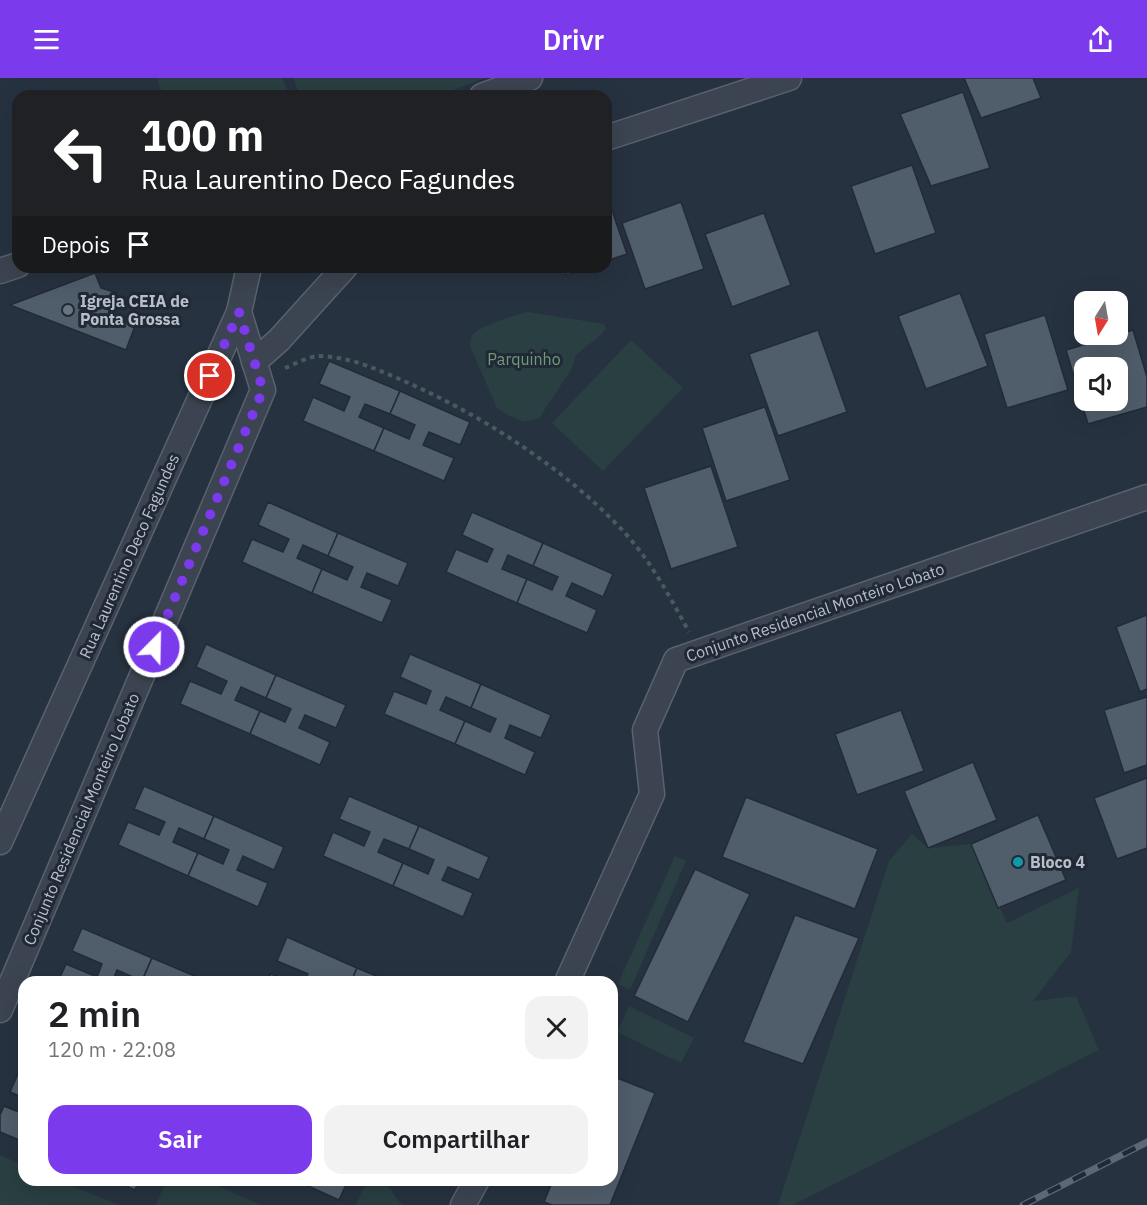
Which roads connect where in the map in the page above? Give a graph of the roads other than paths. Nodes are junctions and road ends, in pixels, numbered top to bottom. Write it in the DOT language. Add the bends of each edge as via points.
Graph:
graph roads {
  1 [pos="530,78"];
  2 [pos="789,78"];
  3 [pos="498,90"];
  4 [pos="612,136"];
  5 [pos="248,273"];
  6 [pos="340,273"];
  7 [pos="239,312"];
  8 [pos="256,369"];
  9 [pos="1147,497"];
  10 [pos="0,842"];
  11 [pos="570,976"];
  12 [pos="0,1010"];
  13 [pos="474,1186"];
  14 [pos="463,1205"];
  1 -- 3 [label="street"];
  2 -- 4 [label="street"];
  5 -- 7 [label="street, Rua Laurentino Deco Fagundes"];
  6 -- 8 [label="street"];
  7 -- 8 [label="street, Conjunto Residencial Monteiro Lobato"];
  7 -- 10 [label="street, Rua Laurentino Deco Fagundes"];
  8 -- 12 [label="street, Conjunto Residencial Monteiro Lobato" via="263,390"];
  9 -- 11 [label="street, Conjunto Residencial Monteiro Lobato" via="676,660 645,730 652,794"];
  13 -- 14 [label="street"];
}
